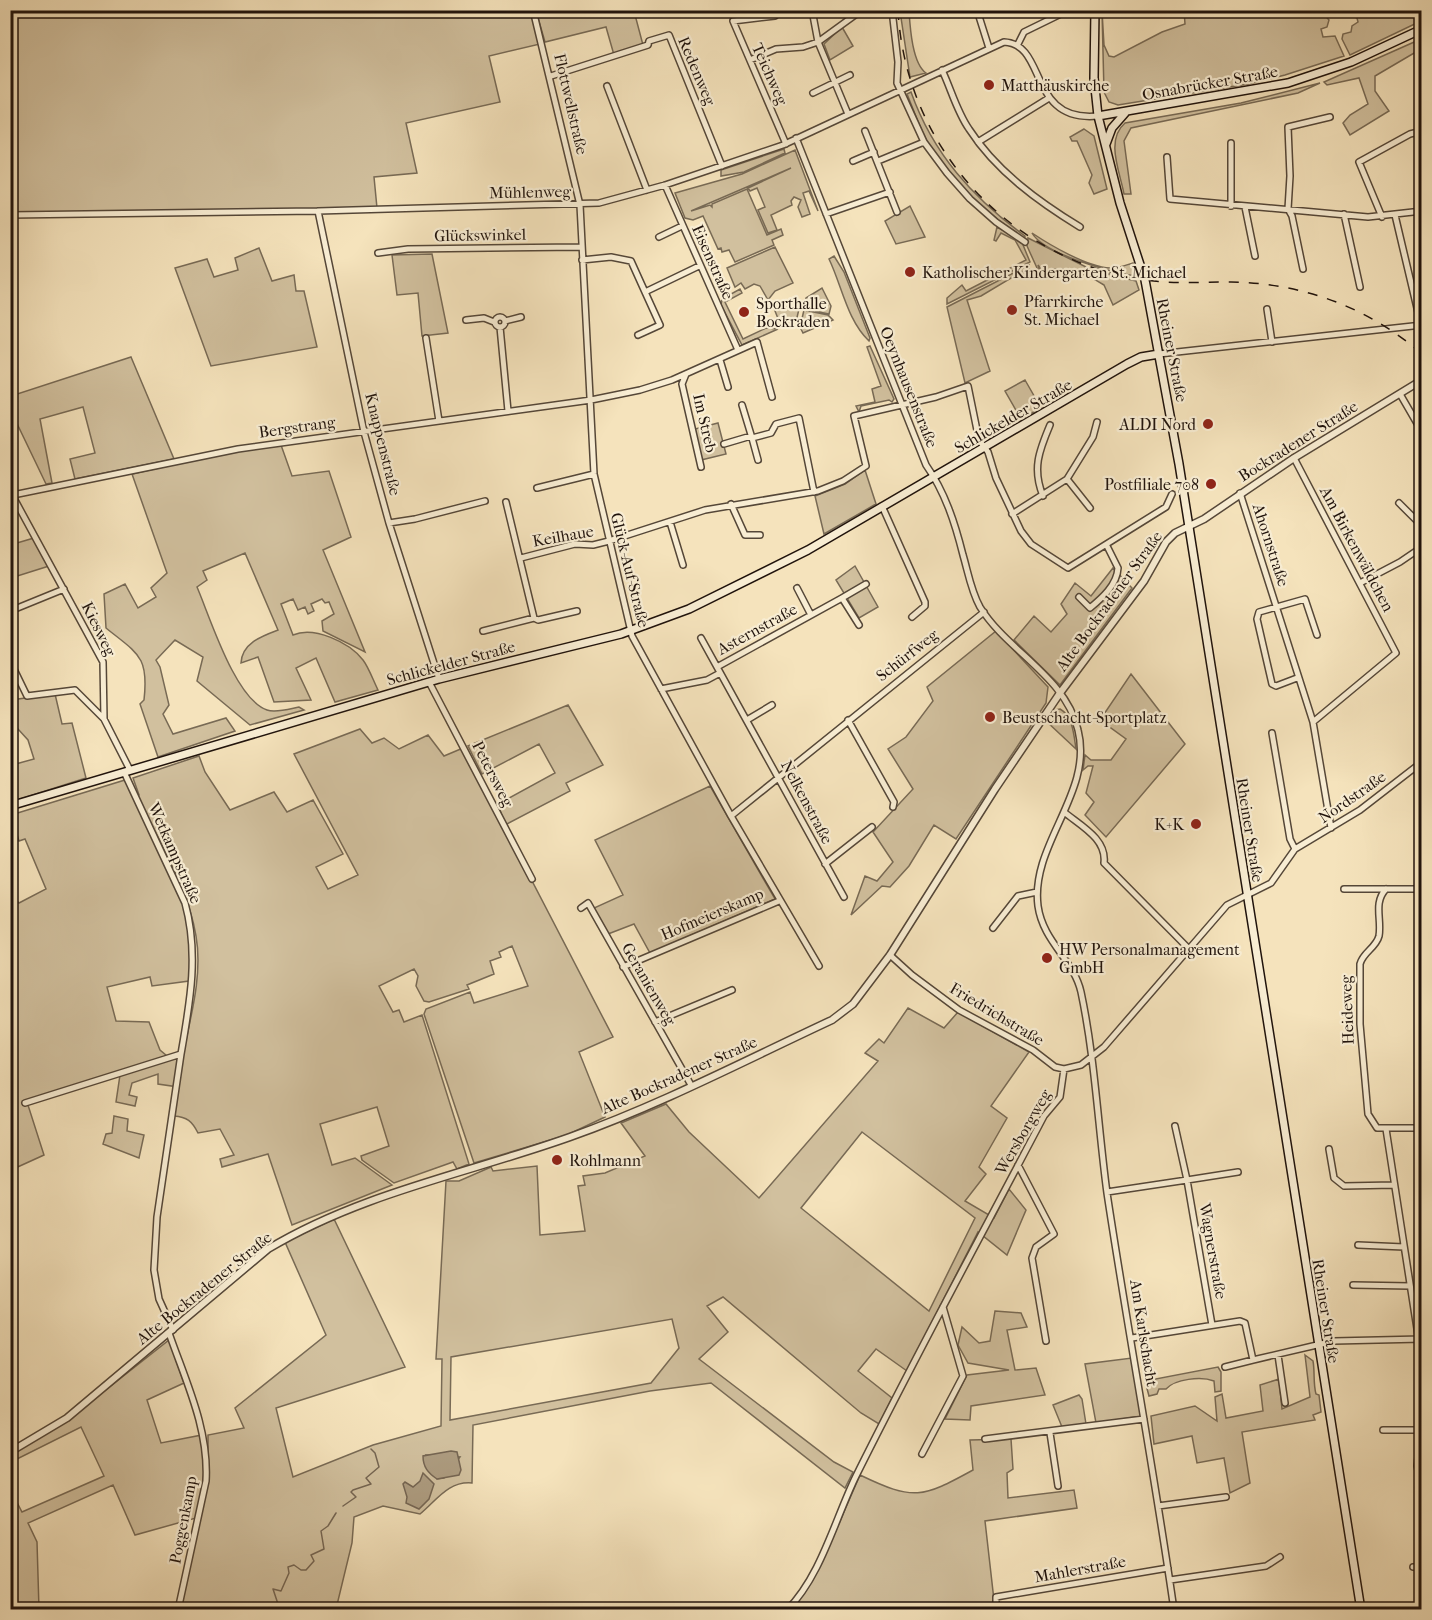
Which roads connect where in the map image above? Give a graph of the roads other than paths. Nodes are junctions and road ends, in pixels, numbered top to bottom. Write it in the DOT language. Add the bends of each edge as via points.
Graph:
graph roads {
  1 [pos="533,10"];
  2 [pos="812,10"];
  3 [pos="862,10"];
  4 [pos="891,10"];
  5 [pos="977,10"];
  6 [pos="1069,10"];
  7 [pos="1095,10"];
  8 [pos="775,16"];
  9 [pos="1422,29"];
  10 [pos="818,42"];
  11 [pos="1018,44"];
  12 [pos="989,48"];
  13 [pos="750,60"];
  14 [pos="942,70"];
  15 [pos="850,75"];
  16 [pos="551,76"];
  17 [pos="836,82"];
  18 [pos="606,86"];
  19 [pos="900,90"];
  20 [pos="813,93"];
  21 [pos="1049,98"];
  22 [pos="1126,112"];
  23 [pos="848,114"];
  24 [pos="1098,116"];
  25 [pos="1330,117"];
  26 [pos="865,130"];
  27 [pos="1422,131"];
  28 [pos="796,138"];
  29 [pos="924,142"];
  30 [pos="978,142"];
  31 [pos="1231,143"];
  32 [pos="786,144"];
  33 [pos="1105,147"];
  34 [pos="874,152"];
  35 [pos="1167,157"];
  36 [pos="852,161"];
  37 [pos="878,161"];
  38 [pos="722,166"];
  39 [pos="665,185"];
  40 [pos="647,190"];
  41 [pos="890,192"];
  42 [pos="580,205"];
  43 [pos="1231,206"];
  44 [pos="1245,207"];
  45 [pos="1288,209"];
  46 [pos="318,211"];
  47 [pos="1422,211"];
  48 [pos="897,212"];
  49 [pos="826,214"];
  50 [pos="1344,214"];
  51 [pos="10,215"];
  52 [pos="1395,215"];
  53 [pos="1382,217"];
  54 [pos="682,226"];
  55 [pos="1080,227"];
  56 [pos="659,237"];
  57 [pos="1025,242"];
  58 [pos="581,247"];
  59 [pos="378,253"];
  60 [pos="1255,256"];
  61 [pos="582,260"];
  62 [pos="699,266"];
  63 [pos="1303,269"];
  64 [pos="1360,287"];
  65 [pos="645,292"];
  66 [pos="1267,309"];
  67 [pos="521,317"];
  68 [pos="466,320"];
  69 [pos="505,321"];
  70 [pos="494,322"];
  71 [pos="1421,325"];
  72 [pos="500,327"];
  73 [pos="638,334"];
  74 [pos="426,338"];
  75 [pos="1272,342"];
  76 [pos="738,350"];
  77 [pos="1159,354"];
  78 [pos="720,360"];
  79 [pos="686,374"];
  80 [pos="672,380"];
  81 [pos="1422,380"];
  82 [pos="682,384"];
  83 [pos="728,387"];
  84 [pos="1400,394"];
  85 [pos="772,397"];
  86 [pos="591,400"];
  87 [pos="742,405"];
  88 [pos="903,405"];
  89 [pos="508,411"];
  90 [pos="440,421"];
  91 [pos="1097,422"];
  92 [pos="1050,426"];
  93 [pos="364,432"];
  94 [pos="1422,432"];
  95 [pos="751,437"];
  96 [pos="724,444"];
  97 [pos="985,448"];
  98 [pos="1294,458"];
  99 [pos="758,460"];
  100 [pos="701,467"];
  101 [pos="594,474"];
  102 [pos="934,476"];
  103 [pos="1067,479"];
  104 [pos="537,488"];
  105 [pos="814,492"];
  106 [pos="12,493"];
  107 [pos="1240,493"];
  108 [pos="1172,494"];
  109 [pos="1043,496"];
  110 [pos="485,501"];
  111 [pos="506,502"];
  112 [pos="1399,503"];
  113 [pos="732,504"];
  114 [pos="882,506"];
  115 [pos="1090,508"];
  116 [pos="1012,514"];
  117 [pos="670,522"];
  118 [pos="389,523"];
  119 [pos="1189,524"];
  120 [pos="1422,526"];
  121 [pos="760,535"];
  122 [pos="609,541"];
  123 [pos="1107,546"];
  124 [pos="1422,547"];
  125 [pos="521,558"];
  126 [pos="683,565"];
  127 [pos="1360,583"];
  128 [pos="866,584"];
  129 [pos="797,588"];
  130 [pos="64,589"];
  131 [pos="1079,597"];
  132 [pos="842,598"];
  133 [pos="1277,606"];
  134 [pos="10,611"];
  135 [pos="577,611"];
  136 [pos="984,612"];
  137 [pos="811,615"];
  138 [pos="912,617"];
  139 [pos="534,618"];
  140 [pos="859,625"];
  141 [pos="632,630"];
  142 [pos="483,632"];
  143 [pos="1317,635"];
  144 [pos="701,638"];
  145 [pos="10,662"];
  146 [pos="718,670"];
  147 [pos="1297,678"];
  148 [pos="439,679"];
  149 [pos="429,682"];
  150 [pos="661,689"];
  151 [pos="1060,693"];
  152 [pos="772,705"];
  153 [pos="104,719"];
  154 [pos="747,720"];
  155 [pos="848,720"];
  156 [pos="1313,722"];
  157 [pos="1272,733"];
  158 [pos="1422,762"];
  159 [pos="127,771"];
  160 [pos="780,777"];
  161 [pos="10,806"];
  162 [pos="893,807"];
  163 [pos="1064,812"];
  164 [pos="730,816"];
  165 [pos="872,827"];
  166 [pos="1331,828"];
  167 [pos="1295,849"];
  168 [pos="825,864"];
  169 [pos="532,879"];
  170 [pos="1344,889"];
  171 [pos="1386,889"];
  172 [pos="1422,889"];
  173 [pos="1037,892"];
  174 [pos="1247,895"];
  175 [pos="844,897"];
  176 [pos="779,901"];
  177 [pos="581,908"];
  178 [pos="993,928"];
  179 [pos="1189,949"];
  180 [pos="890,955"];
  181 [pos="623,966"];
  182 [pos="819,966"];
  183 [pos="732,990"];
  184 [pos="655,1022"];
  185 [pos="181,1054"];
  186 [pos="1091,1059"];
  187 [pos="1065,1069"];
  188 [pos="691,1084"];
  189 [pos="25,1103"];
  190 [pos="1175,1126"];
  191 [pos="1422,1128"];
  192 [pos="1386,1129"];
  193 [pos="1329,1149"];
  194 [pos="1018,1165"];
  195 [pos="1238,1172"];
  196 [pos="1186,1180"];
  197 [pos="1394,1185"];
  198 [pos="1107,1192"];
  199 [pos="1358,1245"];
  200 [pos="1404,1247"];
  201 [pos="1353,1285"];
  202 [pos="1410,1286"];
  203 [pos="943,1307"];
  204 [pos="1212,1325"];
  205 [pos="171,1331"];
  206 [pos="1132,1338"];
  207 [pos="1420,1339"];
  208 [pos="1046,1341"];
  209 [pos="1317,1346"];
  210 [pos="1278,1355"];
  211 [pos="1253,1360"];
  212 [pos="1422,1361"];
  213 [pos="1225,1367"];
  214 [pos="1285,1402"];
  215 [pos="1144,1419"];
  216 [pos="1422,1422"];
  217 [pos="1383,1430"];
  218 [pos="1420,1431"];
  219 [pos="1050,1433"];
  220 [pos="985,1439"];
  221 [pos="10,1452"];
  222 [pos="922,1454"];
  223 [pos="1058,1486"];
  224 [pos="1422,1489"];
  225 [pos="1226,1497"];
  226 [pos="1158,1506"];
  227 [pos="1280,1557"];
  228 [pos="1168,1568"];
  229 [pos="1413,1568"];
  230 [pos="1422,1568"];
  231 [pos="1170,1580"];
  232 [pos="178,1610"];
  233 [pos="787,1610"];
  234 [pos="996,1610"];
  235 [pos="1174,1610"];
  236 [pos="1360,1610"];
  1 -- 16 [label="street, Flottwellstraße"];
  2 -- 10 [label="street"];
  3 -- 10 [label="street"];
  4 -- 19 [label="street"];
  5 -- 12 [label="street"];
  6 -- 11 [label="street" via="1024,32"];
  7 -- 24 [label="main road"];
  8 -- 13 [label="street, Teichweg" via="733,21"];
  9 -- 22 [label="main road, Osnabrücker Straße" via="1351,62 1296,81"];
  10 -- 13 [label="street" via="776,49"];
  10 -- 17 [label="street"];
  11 -- 12 [label="street, Mühlenweg" via="1004,42"];
  11 -- 21 [label="street" via="1025,50"];
  12 -- 14 [label="street, Mühlenweg"];
  13 -- 32 [label="street, Teichweg"];
  14 -- 19 [label="street, Mühlenweg"];
  14 -- 30 [label="street" via="967,127"];
  15 -- 17 [label="street"];
  16 -- 38 [label="street, Redenweg" via="669,35"];
  16 -- 42 [label="street, Flottwellstraße"];
  17 -- 20 [label="street"];
  17 -- 23 [label="street"];
  18 -- 40 [label="street"];
  19 -- 23 [label="street, Mühlenweg"];
  19 -- 29 [label="street"];
  21 -- 24 [label="street" via="1075,117"];
  21 -- 30 [label="street"];
  22 -- 24 [label="main road, Osnabrücker Straße"];
  22 -- 33 [label="main road" via="1112,128"];
  23 -- 28 [label="street, Mühlenweg"];
  24 -- 33 [label="main road, Rheiner Straße"];
  25 -- 45 [label="street" via="1288,127"];
  26 -- 34 [label="street"];
  27 -- 53 [label="street" via="1359,162"];
  28 -- 32 [label="street, Mühlenweg"];
  28 -- 49 [label="street, Oeynhausenstraße"];
  29 -- 37 [label="street"];
  29 -- 57 [label="street" via="970,199"];
  30 -- 55 [label="street" via="1016,181"];
  31 -- 43 [label="street"];
  32 -- 38 [label="street, Mühlenweg"];
  33 -- 77 [label="main road, Rheiner Straße" via="1145,280"];
  34 -- 36 [label="street"];
  34 -- 37 [label="street"];
  35 -- 43 [label="street" via="1170,199"];
  37 -- 41 [label="street"];
  38 -- 39 [label="street, Mühlenweg"];
  39 -- 40 [label="street, Mühlenweg"];
  39 -- 54 [label="street, Eisenstraße"];
  40 -- 42 [label="street, Mühlenweg"];
  41 -- 48 [label="street"];
  41 -- 49 [label="street"];
  42 -- 46 [label="street, Mühlenweg"];
  42 -- 58 [label="street, Glück-Auf-Straße"];
  43 -- 44 [label="street"];
  44 -- 45 [label="street"];
  44 -- 60 [label="street"];
  45 -- 50 [label="street"];
  45 -- 63 [label="street"];
  46 -- 51 [label="street, Mühlenweg"];
  46 -- 93 [label="street, Knappenstraße"];
  47 -- 52 [label="street"];
  49 -- 88 [label="street, Oeynhausenstraße"];
  50 -- 53 [label="street"];
  50 -- 64 [label="street"];
  52 -- 53 [label="street"];
  52 -- 71 [label="street"];
  54 -- 56 [label="street"];
  54 -- 62 [label="street, Eisenstraße"];
  58 -- 59 [label="street, Glückswinkel" via="408,249"];
  58 -- 61 [label="street, Glück-Auf-Straße"];
  61 -- 65 [label="street" via="611,257 631,261"];
  61 -- 86 [label="street, Glück-Auf-Straße"];
  62 -- 65 [label="street"];
  62 -- 76 [label="street, Eisenstraße"];
  65 -- 73 [label="street" via="660,325"];
  66 -- 75 [label="street"];
  67 -- 69 [label="street"];
  68 -- 70 [label="street" via="484,318"];
  69 -- 70 [label="street" via="500,316"];
  69 -- 72 [label="street"];
  70 -- 72 [label="street"];
  71 -- 75 [label="street"];
  72 -- 89 [label="street"];
  74 -- 90 [label="street"];
  75 -- 77 [label="street"];
  76 -- 78 [label="street"];
  76 -- 85 [label="street" via="757,342"];
  77 -- 97 [label="main road, Schlickelder Straße" via="1127,364"];
  77 -- 119 [label="main road, Rheiner Straße"];
  78 -- 79 [label="street"];
  78 -- 83 [label="street"];
  79 -- 80 [label="street"];
  79 -- 82 [label="street"];
  80 -- 82 [label="street"];
  80 -- 86 [label="street"];
  81 -- 84 [label="street, Bockradener Straße"];
  82 -- 100 [label="street, Im Streb"];
  84 -- 94 [label="street"];
  84 -- 98 [label="street, Bockradener Straße"];
  86 -- 89 [label="street, Bergstrang"];
  86 -- 101 [label="street, Glück-Auf-Straße"];
  87 -- 95 [label="street"];
  88 -- 97 [label="street" via="968,386 979,440"];
  88 -- 102 [label="street, Oeynhausenstraße"];
  88 -- 105 [label="street, Keilhaue" via="854,416 866,466 843,481"];
  89 -- 90 [label="street, Bergstrang"];
  90 -- 93 [label="street, Bergstrang"];
  91 -- 103 [label="street" via="1093,437"];
  92 -- 109 [label="street" via="1036,468"];
  93 -- 106 [label="street, Bergstrang" via="238,448"];
  93 -- 118 [label="street, Knappenstraße"];
  95 -- 96 [label="street"];
  95 -- 99 [label="street"];
  95 -- 105 [label="street" via="771,433 776,424 799,418"];
  97 -- 102 [label="main road, Schlickelder Straße"];
  97 -- 116 [label="street"];
  98 -- 107 [label="street, Bockradener Straße"];
  98 -- 127 [label="street, Am Birkenwäldchen"];
  101 -- 104 [label="street"];
  101 -- 122 [label="street, Glück-Auf-Straße"];
  102 -- 114 [label="main road, Schlickelder Straße"];
  102 -- 136 [label="street, Oeynhausenstraße" via="951,512 974,594"];
  103 -- 109 [label="street"];
  103 -- 115 [label="street"];
  105 -- 113 [label="street, Keilhaue"];
  106 -- 130 [label="street, Kiesweg"];
  107 -- 119 [label="street, Bockradener Straße" via="1204,519"];
  107 -- 133 [label="street, Ahornstraße"];
  108 -- 123 [label="street" via="1166,507"];
  109 -- 116 [label="street"];
  110 -- 118 [label="street"];
  111 -- 125 [label="street, Keilhaue"];
  112 -- 120 [label="street"];
  113 -- 117 [label="street, Keilhaue"];
  113 -- 121 [label="street" via="745,535"];
  114 -- 138 [label="street" via="925,602"];
  114 -- 141 [label="main road, Schlickelder Straße" via="754,579"];
  116 -- 123 [label="street" via="1031,544 1068,568"];
  117 -- 122 [label="street, Keilhaue"];
  117 -- 126 [label="street"];
  118 -- 148 [label="street, Knappenstraße"];
  119 -- 151 [label="street, Alte Bockradener Straße" via="1166,542 1144,580"];
  119 -- 174 [label="main road, Rheiner Straße"];
  122 -- 125 [label="street, Keilhaue" via="575,544"];
  122 -- 141 [label="street, Glück-Auf-Straße"];
  123 -- 131 [label="street" via="1118,568 1112,585 1090,608"];
  124 -- 127 [label="street"];
  125 -- 139 [label="street, Keilhaue"];
  127 -- 156 [label="street, Am Birkenwäldchen" via="1396,653"];
  128 -- 132 [label="street, Asternstraße"];
  129 -- 137 [label="street, Asternstraße"];
  130 -- 134 [label="street, Kiesweg"];
  130 -- 153 [label="street, Kiesweg" via="103,662"];
  132 -- 137 [label="street, Asternstraße"];
  132 -- 140 [label="street"];
  133 -- 143 [label="street, Ahornstraße" via="1305,600"];
  133 -- 147 [label="street, Ahornstraße"];
  133 -- 147 [label="street, Ahornstraße" via="1259,612 1257,619 1272,684"];
  135 -- 139 [label="street"];
  136 -- 151 [label="street, Oeynhausenstraße"];
  136 -- 155 [label="street, Schürfweg"];
  137 -- 146 [label="street, Asternstraße"];
  139 -- 142 [label="street"];
  141 -- 148 [label="main road, Schlickelder Straße"];
  141 -- 150 [label="street, Glück-Auf-Straße"];
  144 -- 146 [label="street, Nelkenstraße"];
  145 -- 153 [label="street, Kiesweg" via="27,696 75,690"];
  146 -- 150 [label="street" via="707,680"];
  146 -- 154 [label="street, Nelkenstraße"];
  147 -- 156 [label="street, Ahornstraße"];
  148 -- 149 [label="main road, Schlickelder Straße"];
  149 -- 159 [label="main road, Schlickelder Straße"];
  149 -- 169 [label="street, Petersweg"];
  150 -- 164 [label="street, Glück-Auf-Straße"];
  151 -- 163 [label="street, Oeynhausenstraße" via="1078,730 1081,751"];
  151 -- 180 [label="street, Alte Bockradener Straße"];
  152 -- 154 [label="street"];
  153 -- 159 [label="street, Kiesweg"];
  154 -- 160 [label="street, Nelkenstraße"];
  155 -- 160 [label="street, Schürfweg"];
  155 -- 162 [label="street" via="894,802"];
  156 -- 166 [label="street"];
  157 -- 167 [label="street"];
  158 -- 166 [label="street, Nordstraße"];
  159 -- 161 [label="main road, Schlickelder Straße"];
  159 -- 185 [label="street, Wetkampstraße" via="191,925 192,990"];
  160 -- 164 [label="street, Schürfweg"];
  160 -- 168 [label="street, Nelkenstraße"];
  163 -- 173 [label="street, Oeynhausenstraße" via="1040,870"];
  163 -- 179 [label="street" via="1101,843 1106,853 1104,863"];
  164 -- 176 [label="street, Glück-Auf-Straße"];
  165 -- 168 [label="street"];
  166 -- 167 [label="street, Nordstraße"];
  167 -- 174 [label="street, Nordstraße" via="1271,883"];
  168 -- 175 [label="street, Nelkenstraße"];
  170 -- 171 [label="street"];
  171 -- 172 [label="street"];
  171 -- 192 [label="street, Heideweg" via="1378,899 1379,936 1362,955 1358,987 1368,1114 1377,1128"];
  173 -- 178 [label="street" via="1018,896"];
  173 -- 186 [label="street, Oeynhausenstraße" via="1044,929 1080,989"];
  174 -- 179 [label="street" via="1227,904"];
  174 -- 209 [label="main road, Rheiner Straße"];
  176 -- 181 [label="street, Hofmeierskamp"];
  176 -- 182 [label="street, Glück-Auf-Straße"];
  177 -- 181 [label="street, Geranienweg" via="588,903"];
  179 -- 186 [label="street"];
  180 -- 187 [label="street, Friedrichstraße" via="959,1010 1033,1050 1055,1067"];
  180 -- 188 [label="street, Alte Bockradener Straße" via="853,1004 832,1020"];
  181 -- 184 [label="street, Geranienweg"];
  183 -- 184 [label="street"];
  184 -- 188 [label="street, Geranienweg"];
  185 -- 189 [label="street"];
  185 -- 205 [label="street, Wetkampstraße" via="157,1217 154,1269 159,1299"];
  186 -- 187 [label="street"];
  186 -- 198 [label="street, Am Karlschacht"];
  187 -- 194 [label="street, Wersborgweg" via="1060,1097 1044,1116"];
  188 -- 205 [label="street, Alte Bockradener Straße" via="573,1136 406,1189 327,1219 268,1249"];
  190 -- 196 [label="street, Wagnerstraße"];
  191 -- 192 [label="street"];
  192 -- 197 [label="street"];
  193 -- 197 [label="street" via="1334,1178 1344,1186"];
  194 -- 203 [label="street, Wersborgweg"];
  194 -- 208 [label="street" via="1054,1234 1036,1247 1032,1258"];
  195 -- 196 [label="street"];
  196 -- 198 [label="street"];
  196 -- 204 [label="street, Wagnerstraße"];
  197 -- 200 [label="street"];
  198 -- 206 [label="street, Am Karlschacht"];
  199 -- 200 [label="street"];
  200 -- 202 [label="street"];
  201 -- 202 [label="street"];
  202 -- 207 [label="street"];
  203 -- 222 [label="street" via="963,1376"];
  203 -- 233 [label="street, Wersborgweg" via="855,1477 817,1562 797,1600"];
  204 -- 206 [label="street, Wagnerstraße"];
  204 -- 211 [label="street, Wagnerstraße" via="1244,1321"];
  205 -- 221 [label="street, Alte Bockradener Straße" via="67,1418"];
  205 -- 232 [label="street, Poggenkamp" via="204,1434 207,1461"];
  206 -- 215 [label="street, Am Karlschacht"];
  207 -- 209 [label="street" via="1334,1341"];
  207 -- 212 [label="street"];
  209 -- 210 [label="street"];
  209 -- 236 [label="main road, Rheiner Straße"];
  210 -- 211 [label="street"];
  210 -- 214 [label="street"];
  211 -- 213 [label="street"];
  215 -- 219 [label="street"];
  215 -- 226 [label="street, Am Karlschacht"];
  216 -- 218 [label="street"];
  217 -- 218 [label="street"];
  218 -- 224 [label="street" via="1417,1466"];
  219 -- 220 [label="street"];
  219 -- 223 [label="street"];
  225 -- 226 [label="street"];
  226 -- 228 [label="street, Am Karlschacht"];
  227 -- 231 [label="street" via="1266,1566"];
  228 -- 231 [label="street, Am Karlschacht"];
  228 -- 234 [label="street, Mahlerstraße" via="996,1597"];
  229 -- 230 [label="street"];
  231 -- 235 [label="street, Am Karlschacht"];
}
